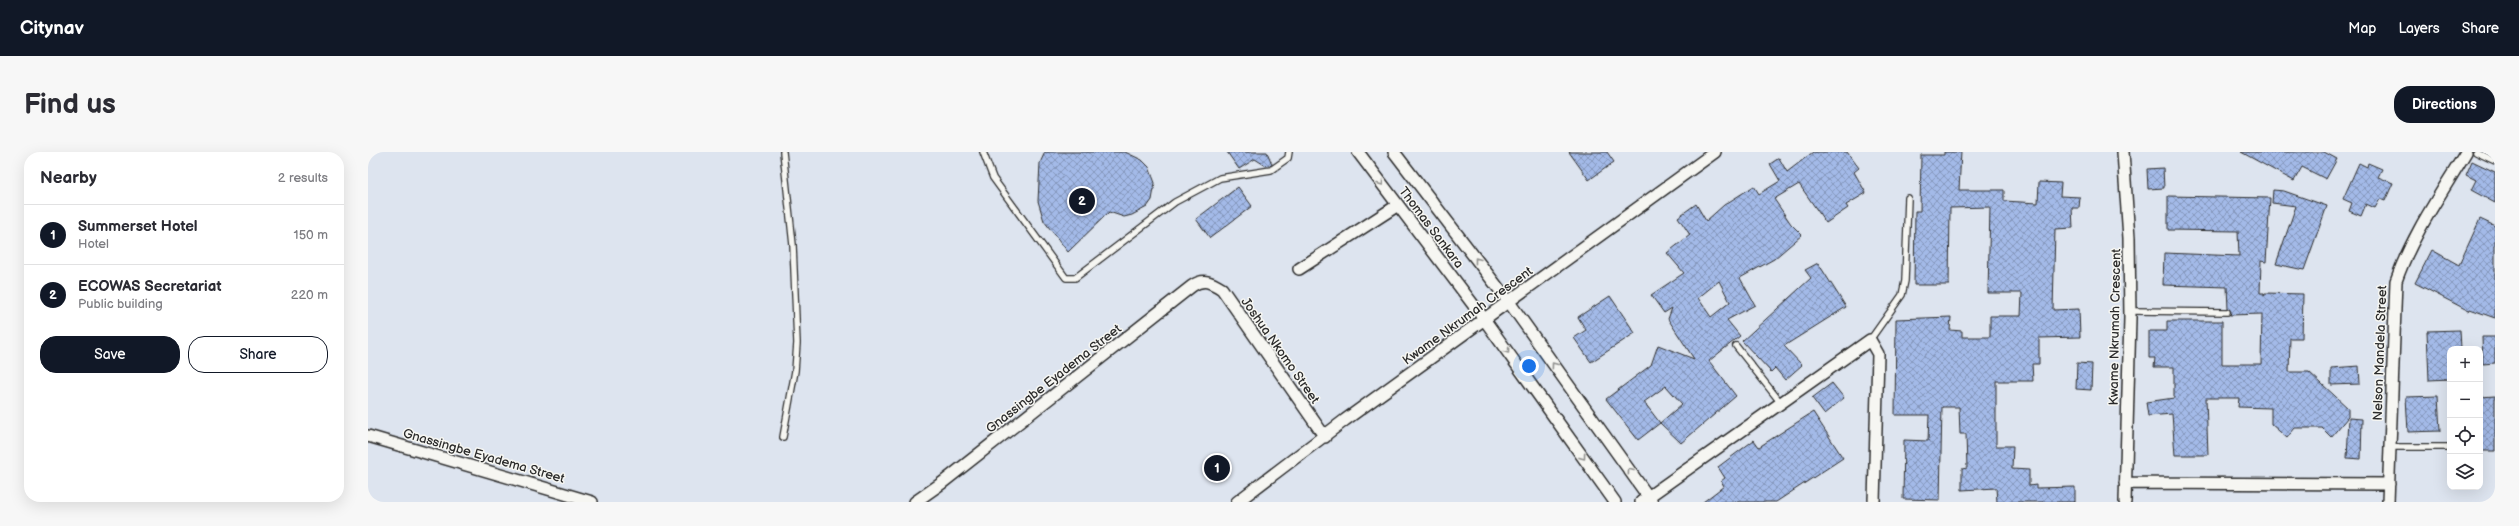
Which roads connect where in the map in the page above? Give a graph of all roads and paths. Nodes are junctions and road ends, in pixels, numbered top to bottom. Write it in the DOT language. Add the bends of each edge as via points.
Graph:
graph roads {
  1 [pos="783,152"];
  2 [pos="983,152"];
  3 [pos="1289,152"];
  4 [pos="1394,152"];
  5 [pos="1714,152"];
  6 [pos="2123,152"];
  7 [pos="2466,152"];
  8 [pos="2476,152"];
  9 [pos="1360,153"];
  10 [pos="2495,161"];
  11 [pos="1908,198"];
  12 [pos="1398,205"];
  13 [pos="1299,269"];
  14 [pos="1211,282"];
  15 [pos="1508,302"];
  16 [pos="2129,311"];
  17 [pos="2227,312"];
  18 [pos="1484,320"];
  19 [pos="1870,340"];
  20 [pos="1736,346"];
  21 [pos="1781,403"];
  22 [pos="368,436"];
  23 [pos="782,437"];
  24 [pos="1324,437"];
  25 [pos="2390,447"];
  26 [pos="2447,448"];
  27 [pos="2125,483"];
  28 [pos="2389,484"];
  29 [pos="1647,500"];
  30 [pos="592,502"];
  31 [pos="915,502"];
  32 [pos="1237,502"];
  33 [pos="1615,502"];
  34 [pos="1874,502"];
  35 [pos="2125,502"];
  36 [pos="2388,502"];
  1 -- 23 [label="lane" via="793,244 797,343 795,371"];
  2 -- 3 [label="lane" via="993,178 1066,278 1075,278 1175,202 1220,178 1271,170 1288,158"];
  15 -- 4 [label="street, one-way"];
  5 -- 15 [label="street, Kwame Nkrumah Crescent"];
  6 -- 16 [label="street, Kwame Nkrumah Crescent" via="2129,238"];
  7 -- 25 [label="street, Nelson Mandela Street" via="2420,228 2396,281"];
  8 -- 10 [label="lane"];
  9 -- 12 [label="street, Thomas Sankara, one-way"];
  11 -- 19 [label="lane" via="1905,281 1902,295"];
  12 -- 13 [label="street"];
  12 -- 18 [label="street, Thomas Sankara"];
  14 -- 24 [label="street, Joshua Nkomo Street" via="1222,289"];
  14 -- 31 [label="street, Gnassingbe Eyadema Street" via="1203,281 1192,286"];
  15 -- 18 [label="street, Kwame Nkrumah Crescent"];
  29 -- 15 [label="street, one-way"];
  16 -- 17 [label="lane"];
  16 -- 27 [label="street, Kwame Nkrumah Crescent"];
  18 -- 24 [label="street, Kwame Nkrumah Crescent"];
  18 -- 33 [label="street, Thomas Sankara, one-way"];
  19 -- 21 [label="street"];
  19 -- 34 [label="street" via="1878,354"];
  20 -- 21 [label="lane"];
  21 -- 29 [label="street"];
  22 -- 30 [label="street, Gnassingbe Eyadema Street"];
  24 -- 32 [label="street, Kwame Nkrumah Crescent"];
  25 -- 26 [label="lane"];
  25 -- 28 [label="street, Nelson Mandela Street"];
  27 -- 28 [label="street"];
  27 -- 35 [label="street, Kwame Nkrumah Crescent"];
  28 -- 36 [label="street, Nelson Mandela Street"];
}
